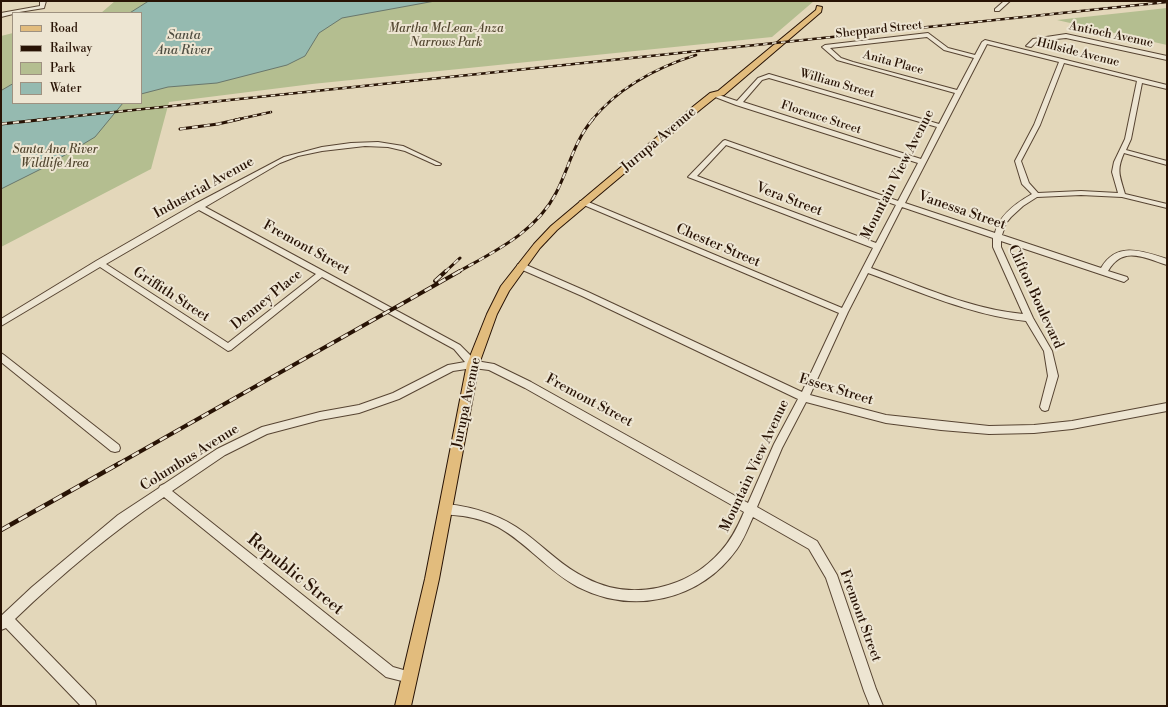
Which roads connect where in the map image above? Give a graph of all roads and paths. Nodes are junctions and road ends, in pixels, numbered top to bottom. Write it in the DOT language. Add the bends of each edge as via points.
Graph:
graph roads {
  1 [pos="43,1"];
  2 [pos="826,1"];
  3 [pos="1007,1"];
  4 [pos="997,10"];
  5 [pos="16,12"];
  6 [pos="12,13"];
  7 [pos="1,15"];
  8 [pos="984,42"];
  9 [pos="1029,46"];
  10 [pos="825,47"];
  11 [pos="977,57"];
  12 [pos="1167,58"];
  13 [pos="1062,61"];
  14 [pos="1140,80"];
  15 [pos="1167,86"];
  16 [pos="958,92"];
  17 [pos="713,96"];
  18 [pos="738,104"];
  19 [pos="940,126"];
  20 [pos="1122,151"];
  21 [pos="923,162"];
  22 [pos="1167,163"];
  23 [pos="438,164"];
  24 [pos="692,177"];
  25 [pos="1036,195"];
  26 [pos="1122,195"];
  27 [pos="583,203"];
  28 [pos="901,203"];
  29 [pos="198,206"];
  30 [pos="1167,206"];
  31 [pos="996,236"];
  32 [pos="878,247"];
  33 [pos="1167,262"];
  34 [pos="99,263"];
  35 [pos="521,266"];
  36 [pos="866,269"];
  37 [pos="1103,272"];
  38 [pos="322,273"];
  39 [pos="1124,279"];
  40 [pos="844,312"];
  41 [pos="1029,318"];
  42 [pos="1,323"];
  43 [pos="228,348"];
  44 [pos="1,356"];
  45 [pos="473,364"];
  46 [pos="804,398"];
  47 [pos="1046,407"];
  48 [pos="1167,407"];
  49 [pos="114,448"];
  50 [pos="164,489"];
  51 [pos="446,509"];
  52 [pos="750,509"];
  53 [pos="4,621"];
  54 [pos="410,677"];
  55 [pos="90,706"];
  56 [pos="402,706"];
  57 [pos="877,706"];
  1 -- 5 [label="street" via="42,7"];
  2 -- 17 [label="main road, Jurupa Avenue" via="714,90"];
  3 -- 4 [label="street"];
  6 -- 7 [label="street"];
  8 -- 11 [label="street, Mountain View Avenue"];
  8 -- 13 [label="street, Hillside Avenue"];
  9 -- 12 [label="street, Antioch Avenue" via="1035,40 1066,36"];
  10 -- 11 [label="street, Sheppard Street" via="928,35 946,49"];
  10 -- 16 [label="street, Anita Place" via="839,59"];
  11 -- 16 [label="street, Mountain View Avenue"];
  13 -- 14 [label="street, Hillside Avenue"];
  13 -- 25 [label="street" via="1033,134 1018,161 1026,184"];
  14 -- 15 [label="street, Hillside Avenue"];
  14 -- 20 [label="street" via="1128,139"];
  16 -- 19 [label="street, Mountain View Avenue"];
  17 -- 18 [label="street, Florence Street"];
  17 -- 27 [label="main road, Jurupa Avenue"];
  18 -- 19 [label="street, William Street" via="760,79 769,76"];
  18 -- 21 [label="street, Florence Street"];
  19 -- 21 [label="street, Mountain View Avenue"];
  20 -- 22 [label="street"];
  20 -- 26 [label="street" via="1115,172"];
  21 -- 28 [label="street, Mountain View Avenue"];
  23 -- 29 [label="street, Industrial Avenue" via="388,145 367,144 313,151 287,158"];
  24 -- 28 [label="street, Vanessa Street" via="725,142"];
  24 -- 32 [label="street, Vera Street"];
  25 -- 26 [label="street"];
  25 -- 31 [label="street, Clifton Boulevard" via="1015,207 1004,219"];
  26 -- 30 [label="street"];
  27 -- 35 [label="main road, Jurupa Avenue" via="554,228"];
  27 -- 40 [label="street, Chester Street"];
  28 -- 31 [label="street, Vanessa Street"];
  28 -- 32 [label="street, Mountain View Avenue"];
  29 -- 34 [label="street, Industrial Avenue"];
  29 -- 38 [label="street, Fremont Street"];
  31 -- 37 [label="street, Vanessa Street"];
  31 -- 41 [label="street, Clifton Boulevard" via="997,247"];
  32 -- 36 [label="street, Mountain View Avenue"];
  33 -- 37 [label="street" via="1136,253 1123,253 1112,257"];
  34 -- 42 [label="street, Industrial Avenue"];
  34 -- 43 [label="street, Griffith Street"];
  35 -- 45 [label="main road, Jurupa Avenue" via="492,314"];
  35 -- 46 [label="street, Essex Street"];
  36 -- 40 [label="street, Mountain View Avenue"];
  36 -- 41 [label="street" via="970,306 1015,318"];
  37 -- 39 [label="street, Vanessa Street"];
  38 -- 43 [label="street, Denney Place"];
  38 -- 45 [label="street, Fremont Street" via="457,347"];
  40 -- 46 [label="street, Mountain View Avenue"];
  41 -- 47 [label="street, Clifton Boulevard" via="1048,351 1053,376"];
  44 -- 49 [label="street"];
  45 -- 50 [label="street, Columbus Avenue" via="451,368 396,396 359,409 313,417 265,430 220,452"];
  45 -- 51 [label="main road, Jurupa Avenue"];
  45 -- 52 [label="street, Fremont Street" via="491,367 528,385"];
  46 -- 48 [label="street, Essex Street" via="886,419 989,430 1072,425"];
  46 -- 52 [label="street, Mountain View Avenue"];
  50 -- 53 [label="street, Columbus Avenue" via="87,547"];
  50 -- 54 [label="street, Republic Street" via="390,673"];
  51 -- 52 [label="street, Mountain View Avenue" via="480,514 509,528 585,585 601,592 637,596 682,587 712,570 739,536"];
  51 -- 54 [label="main road, Jurupa Avenue"];
  52 -- 57 [label="street, Fremont Street" via="813,546 831,575"];
  53 -- 55 [label="street"];
  54 -- 56 [label="main road, Jurupa Avenue"];
}
